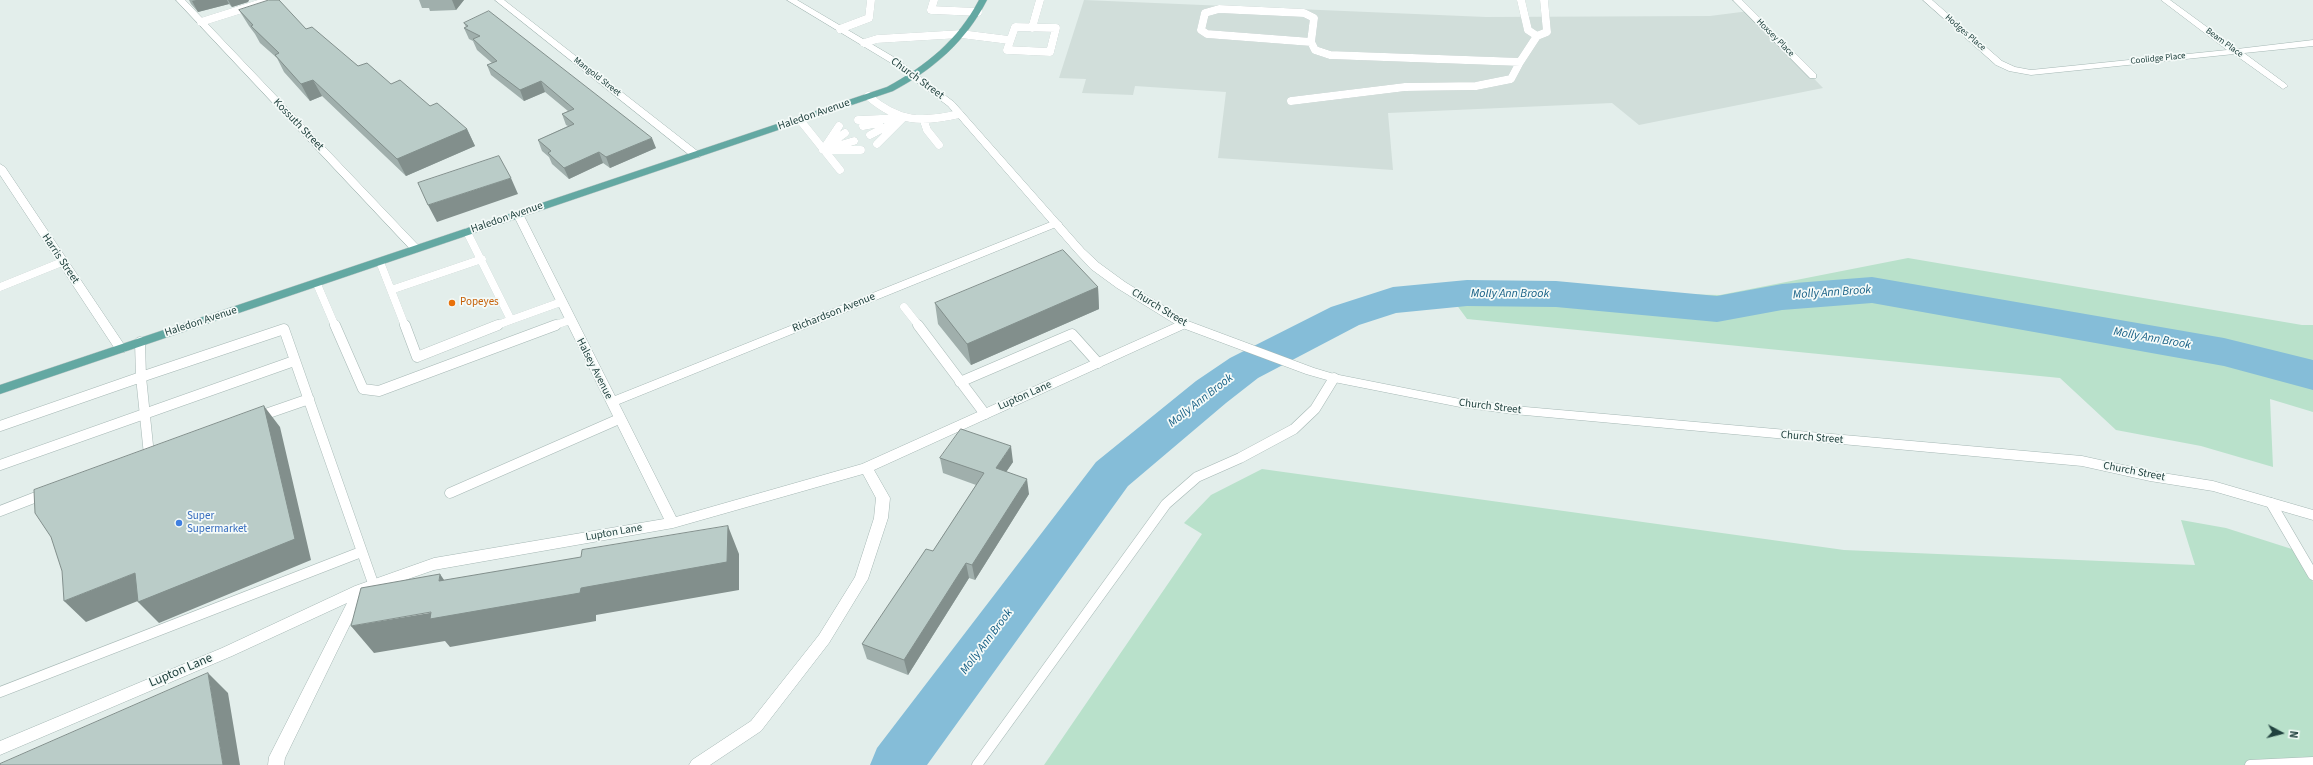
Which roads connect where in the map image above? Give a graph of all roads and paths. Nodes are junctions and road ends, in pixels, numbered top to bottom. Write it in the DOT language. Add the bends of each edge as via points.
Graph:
graph roads {
  1 [pos="180,0"];
  2 [pos="271,0"];
  3 [pos="499,0"];
  4 [pos="791,0"];
  5 [pos="871,0"];
  6 [pos="934,0"];
  7 [pos="983,0"];
  8 [pos="1040,0"];
  9 [pos="1521,0"];
  10 [pos="1544,0"];
  11 [pos="1737,0"];
  12 [pos="1927,0"];
  13 [pos="2165,0"];
  14 [pos="978,12"];
  15 [pos="201,22"];
  16 [pos="1032,28"];
  17 [pos="840,29"];
  18 [pos="961,34"];
  19 [pos="1536,36"];
  20 [pos="1009,40"];
  21 [pos="1311,42"];
  22 [pos="864,43"];
  23 [pos="2313,43"];
  24 [pos="2236,51"];
  25 [pos="1520,62"];
  26 [pos="2004,66"];
  27 [pos="915,75"];
  28 [pos="1813,76"];
  29 [pos="2283,86"];
  30 [pos="868,96"];
  31 [pos="1291,101"];
  32 [pos="960,114"];
  33 [pos="903,118"];
  34 [pos="800,120"];
  35 [pos="858,120"];
  36 [pos="924,121"];
  37 [pos="838,126"];
  38 [pos="863,126"];
  39 [pos="844,132"];
  40 [pos="870,135"];
  41 [pos="854,141"];
  42 [pos="877,144"];
  43 [pos="939,145"];
  44 [pos="823,150"];
  45 [pos="861,150"];
  46 [pos="696,155"];
  47 [pos="0,167"];
  48 [pos="840,170"];
  49 [pos="518,214"];
  50 [pos="1057,223"];
  51 [pos="467,232"];
  52 [pos="416,249"];
  53 [pos="482,259"];
  54 [pos="62,262"];
  55 [pos="380,262"];
  56 [pos="317,284"];
  57 [pos="0,287"];
  58 [pos="391,290"];
  59 [pos="561,302"];
  60 [pos="904,307"];
  61 [pos="511,320"];
  62 [pos="570,320"];
  63 [pos="1184,324"];
  64 [pos="140,342"];
  65 [pos="121,349"];
  66 [pos="294,361"];
  67 [pos="1098,363"];
  68 [pos="141,377"];
  69 [pos="1334,378"];
  70 [pos="960,382"];
  71 [pos="0,390"];
  72 [pos="309,398"];
  73 [pos="611,402"];
  74 [pos="144,413"];
  75 [pos="985,414"];
  76 [pos="251,419"];
  77 [pos="620,419"];
  78 [pos="0,426"];
  79 [pos="134,460"];
  80 [pos="0,465"];
  81 [pos="866,468"];
  82 [pos="52,491"];
  83 [pos="450,493"];
  84 [pos="2271,502"];
  85 [pos="0,511"];
  86 [pos="2313,515"];
  87 [pos="673,523"];
  88 [pos="361,552"];
  89 [pos="2313,575"];
  90 [pos="367,588"];
  91 [pos="0,692"];
  92 [pos="0,748"];
  93 [pos="2313,762"];
  94 [pos="276,765"];
  95 [pos="698,765"];
  96 [pos="977,765"];
  97 [pos="2250,765"];
  1 -- 15 [label="street, Kossuth Street"];
  2 -- 15 [label="lane"];
  3 -- 46 [label="street, Mangold Street"];
  4 -- 17 [label="street, Church Street"];
  5 -- 17 [label="lane" via="869,18"];
  6 -- 14 [label="lane" via="931,10"];
  7 -- 14 [label="main road, Haledon Avenue"];
  8 -- 16 [label="lane"];
  9 -- 19 [label="lane" via="1528,30"];
  10 -- 19 [label="lane" via="1547,32"];
  11 -- 28 [label="street, Hoxsey Place"];
  12 -- 26 [label="street, Hodges Place"];
  13 -- 24 [label="street, Beam Place"];
  14 -- 18 [label="main road, Haledon Avenue"];
  15 -- 52 [label="street, Kossuth Street"];
  16 -- 20 [label="lane" via="1015,27"];
  16 -- 20 [label="lane" via="1056,28 1050,52 1007,50"];
  17 -- 22 [label="street, Church Street"];
  18 -- 20 [label="lane"];
  18 -- 22 [label="lane" via="878,39"];
  18 -- 27 [label="main road, Haledon Avenue" via="938,58"];
  19 -- 25 [label="lane"];
  21 -- 21 [label="lane" via="1207,34 1202,30 1205,13 1219,9 1304,13 1314,18"];
  21 -- 25 [label="lane" via="1315,50 1330,55"];
  22 -- 27 [label="street, Church Street"];
  23 -- 24 [label="street, Coolidge Place"];
  24 -- 26 [label="street, Coolidge Place" via="2036,73"];
  24 -- 29 [label="street, Beam Place"];
  25 -- 31 [label="lane" via="1511,79 1492,85 1422,85 1372,89"];
  27 -- 30 [label="main road, Haledon Avenue" via="890,89"];
  27 -- 32 [label="street, Church Street"];
  30 -- 33 [label="lane" via="877,105"];
  30 -- 34 [label="main road, Haledon Avenue"];
  32 -- 36 [label="lane"];
  32 -- 50 [label="street, Church Street"];
  33 -- 35 [label="lane"];
  33 -- 36 [label="lane"];
  33 -- 38 [label="lane"];
  33 -- 40 [label="lane"];
  33 -- 42 [label="lane"];
  34 -- 44 [label="lane"];
  34 -- 46 [label="main road, Haledon Avenue"];
  36 -- 43 [label="lane" via="927,130"];
  37 -- 44 [label="lane"];
  39 -- 44 [label="lane"];
  41 -- 44 [label="lane"];
  44 -- 45 [label="lane"];
  44 -- 48 [label="lane"];
  46 -- 49 [label="main road, Haledon Avenue"];
  47 -- 54 [label="street, Harris Street"];
  49 -- 51 [label="main road, Haledon Avenue"];
  49 -- 59 [label="street, Halsey Avenue"];
  50 -- 63 [label="street, Church Street" via="1095,266"];
  50 -- 73 [label="street, Richardson Avenue"];
  51 -- 52 [label="main road, Haledon Avenue"];
  51 -- 53 [label="lane"];
  52 -- 55 [label="main road, Haledon Avenue"];
  53 -- 58 [label="lane"];
  53 -- 61 [label="lane"];
  54 -- 57 [label="lane"];
  54 -- 65 [label="street, Harris Street"];
  55 -- 56 [label="main road, Haledon Avenue"];
  55 -- 58 [label="lane"];
  56 -- 62 [label="lane" via="363,389 379,391"];
  56 -- 64 [label="main road, Haledon Avenue"];
  58 -- 61 [label="lane" via="417,357"];
  59 -- 61 [label="lane"];
  59 -- 62 [label="street, Halsey Avenue"];
  60 -- 70 [label="lane"];
  62 -- 73 [label="street, Halsey Avenue"];
  63 -- 67 [label="street, Lupton Lane"];
  63 -- 69 [label="street, Church Street"];
  64 -- 65 [label="main road, Haledon Avenue"];
  64 -- 68 [label="lane"];
  65 -- 71 [label="main road, Haledon Avenue"];
  66 -- 68 [label="lane" via="284,329"];
  66 -- 72 [label="lane"];
  66 -- 74 [label="lane"];
  67 -- 70 [label="lane" via="1072,334"];
  67 -- 75 [label="street, Lupton Lane"];
  68 -- 74 [label="lane"];
  68 -- 78 [label="lane"];
  69 -- 84 [label="street, Church Street" via="1460,403 1514,410 2082,461 2213,486"];
  69 -- 96 [label="lane" via="1315,409 1294,429 1240,458 1197,476 1166,504"];
  70 -- 75 [label="lane"];
  72 -- 76 [label="lane"];
  72 -- 88 [label="lane"];
  73 -- 77 [label="street, Halsey Avenue"];
  74 -- 79 [label="lane" via="153,453"];
  74 -- 80 [label="lane"];
  75 -- 81 [label="street, Lupton Lane"];
  77 -- 83 [label="lane"];
  77 -- 87 [label="street, Halsey Avenue"];
  81 -- 87 [label="street, Lupton Lane"];
  81 -- 95 [label="street" via="883,498 881,518 862,579 824,640 756,726"];
  82 -- 85 [label="lane"];
  84 -- 86 [label="street, Church Street"];
  84 -- 89 [label="lane"];
  87 -- 90 [label="street, Lupton Lane" via="434,564"];
  88 -- 90 [label="lane"];
  88 -- 91 [label="lane"];
  90 -- 92 [label="street, Lupton Lane" via="227,652"];
  90 -- 94 [label="street" via="277,757"];
  93 -- 97 [label="lane"];
}
